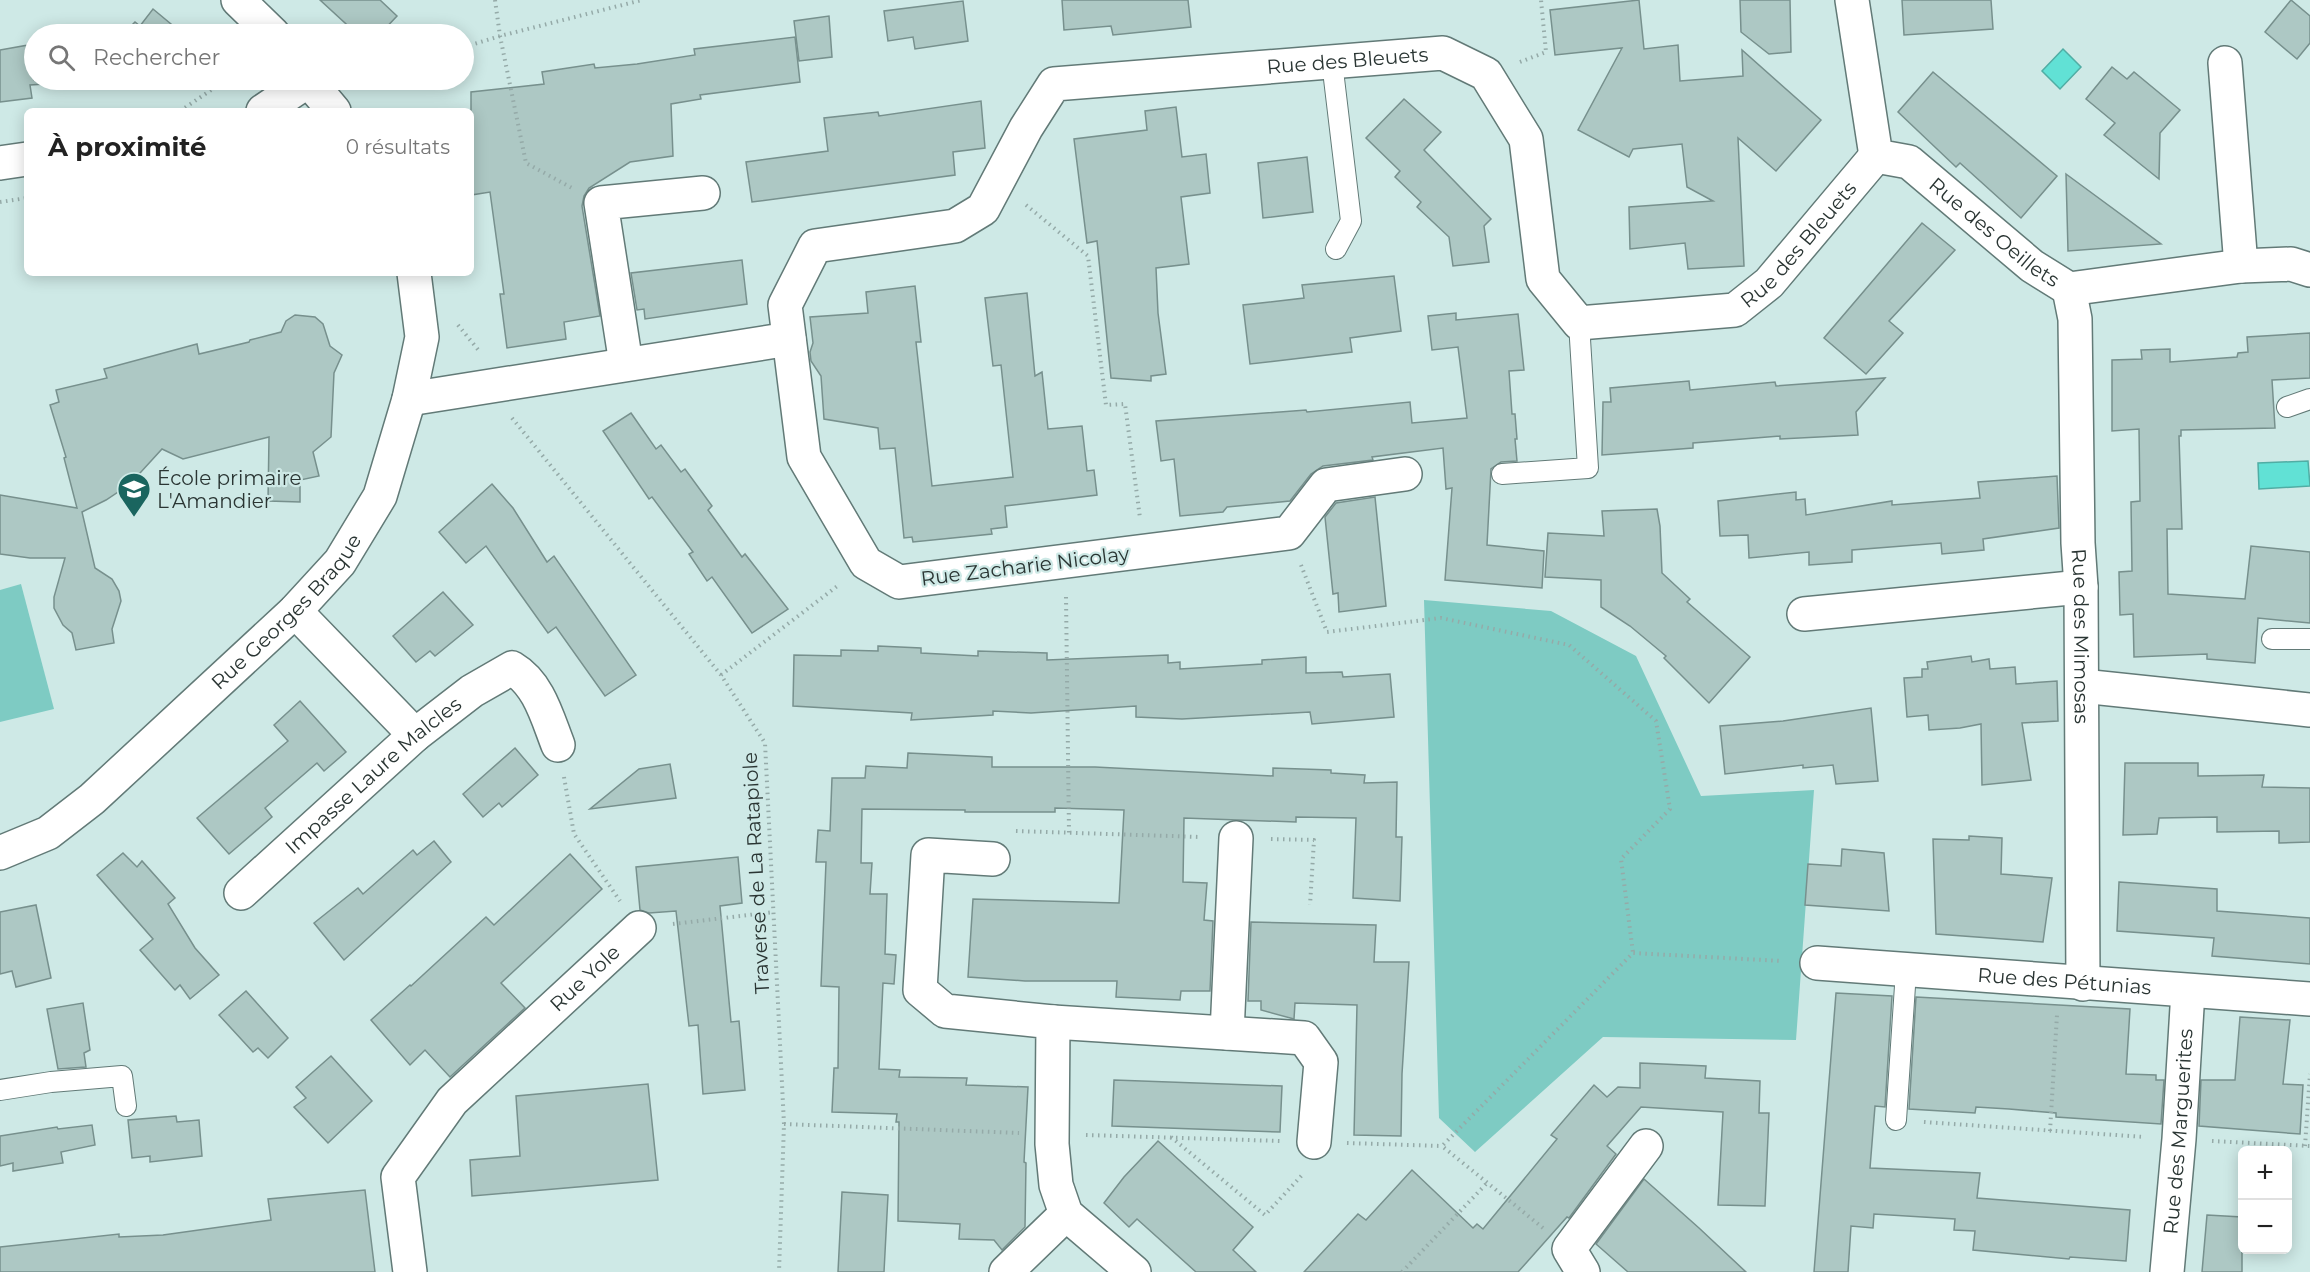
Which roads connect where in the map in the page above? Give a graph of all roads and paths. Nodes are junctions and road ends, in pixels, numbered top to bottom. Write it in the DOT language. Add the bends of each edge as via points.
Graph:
graph roads {
  1 [pos="238,0"];
  2 [pos="495,0"];
  3 [pos="642,0"];
  4 [pos="1541,0"];
  5 [pos="1852,0"];
  6 [pos="263,24"];
  7 [pos="500,36"];
  8 [pos="474,44"];
  9 [pos="1332,62"];
  10 [pos="2225,63"];
  11 [pos="1486,74"];
  12 [pos="211,90"];
  13 [pos="293,90"];
  14 [pos="316,90"];
  15 [pos="184,108"];
  16 [pos="267,108"];
  17 [pos="331,108"];
  18 [pos="1876,156"];
  19 [pos="24,159"];
  20 [pos="0,163"];
  21 [pos="997,182"];
  22 [pos="703,193"];
  23 [pos="24,198"];
  24 [pos="0,202"];
  25 [pos="601,203"];
  26 [pos="1336,249"];
  27 [pos="2241,266"];
  28 [pos="2310,270"];
  29 [pos="414,276"];
  30 [pos="2069,289"];
  31 [pos="456,323"];
  32 [pos="1579,323"];
  33 [pos="789,339"];
  34 [pos="626,364"];
  35 [pos="496,384"];
  36 [pos="409,399"];
  37 [pos="2310,399"];
  38 [pos="2287,407"];
  39 [pos="1405,474"];
  40 [pos="1502,474"];
  41 [pos="1289,533"];
  42 [pos="1144,551"];
  43 [pos="1065,561"];
  44 [pos="866,563"];
  45 [pos="2081,587"];
  46 [pos="295,611"];
  47 [pos="1804,614"];
  48 [pos="2272,639"];
  49 [pos="2310,639"];
  50 [pos="721,675"];
  51 [pos="2082,686"];
  52 [pos="2310,710"];
  53 [pos="415,735"];
  54 [pos="558,745"];
  55 [pos="1069,833"];
  56 [pos="1236,838"];
  57 [pos="0,853"];
  58 [pos="993,859"];
  59 [pos="241,893"];
  60 [pos="1310,905"];
  61 [pos="774,912"];
  62 [pos="639,928"];
  63 [pos="1633,953"];
  64 [pos="1817,963"];
  65 [pos="1905,971"];
  66 [pos="2071,983"];
  67 [pos="2188,991"];
  68 [pos="2310,999"];
  69 [pos="1053,1022"];
  70 [pos="1227,1033"];
  71 [pos="2310,1074"];
  72 [pos="0,1090"];
  73 [pos="126,1106"];
  74 [pos="1896,1120"];
  75 [pos="784,1124"];
  76 [pos="2050,1131"];
  77 [pos="1052,1134"];
  78 [pos="1171,1137"];
  79 [pos="2179,1139"];
  80 [pos="1442,1146"];
  81 [pos="1646,1146"];
  82 [pos="2308,1146"];
  83 [pos="1312,1154"];
  84 [pos="1488,1182"];
  85 [pos="1066,1214"];
  86 [pos="1576,1260"];
  87 [pos="410,1272"];
  88 [pos="779,1272"];
  89 [pos="1006,1272"];
  90 [pos="1134,1272"];
  91 [pos="1402,1272"];
  92 [pos="2167,1272"];
  1 -- 6 [label="street"];
  2 -- 7 [label="path"];
  3 -- 7 [label="path"];
  4 -- 11 [label="path" via="1546,52"];
  5 -- 18 [label="street"];
  7 -- 8 [label="path"];
  7 -- 25 [label="path" via="526,164"];
  9 -- 11 [label="street, Rue des Bleuets" via="1443,53"];
  9 -- 21 [label="street, Rue des Bleuets" via="1054,84"];
  9 -- 26 [label="lane" via="1351,221"];
  10 -- 27 [label="street"];
  11 -- 32 [label="street" via="1526,139 1543,279"];
  12 -- 15 [label="path"];
  13 -- 16 [label="street"];
  14 -- 17 [label="street"];
  18 -- 30 [label="street, Rue des Oeillets" via="1910,162 2032,266"];
  18 -- 32 [label="street, Rue des Bleuets" via="1769,283 1735,310"];
  19 -- 20 [label="street"];
  21 -- 33 [label="street, Rue des Bleuets" via="983,209 955,226 815,246 785,305"];
  21 -- 42 [label="path" via="1088,256 1106,405 1125,404"];
  22 -- 25 [label="street"];
  23 -- 24 [label="path"];
  25 -- 34 [label="street"];
  27 -- 28 [label="street, Rue des Oeillets" via="2291,264"];
  27 -- 30 [label="street, Rue des Oeillets"];
  29 -- 36 [label="street, Rue Georges Braque" via="422,337"];
  30 -- 45 [label="street, Rue des Mimosas" via="2075,319"];
  31 -- 35 [label="path, Traverse de La Ratapiole" via="493,367"];
  32 -- 40 [label="lane" via="1588,468"];
  33 -- 34 [label="street"];
  33 -- 44 [label="street" via="804,457"];
  34 -- 35 [label="street"];
  35 -- 36 [label="street"];
  35 -- 50 [label="path, Traverse de La Ratapiole" via="500,404"];
  36 -- 46 [label="street, Rue Georges Braque" via="380,496 340,562"];
  37 -- 38 [label="lane"];
  39 -- 41 [label="street" via="1326,485"];
  41 -- 42 [label="street, Rue Zacharie Nicolay"];
  41 -- 63 [label="path" via="1327,632 1441,618 1569,645 1656,721 1670,809 1621,859"];
  42 -- 43 [label="street, Rue Zacharie Nicolay"];
  43 -- 44 [label="street, Rue Zacharie Nicolay" via="900,582"];
  43 -- 55 [label="path"];
  44 -- 50 [label="path"];
  45 -- 47 [label="street"];
  45 -- 51 [label="street, Rue des Mimosas"];
  46 -- 53 [label="street"];
  46 -- 57 [label="street, Rue Georges Braque" via="92,799 48,833"];
  48 -- 49 [label="lane"];
  50 -- 61 [label="path, Traverse de La Ratapiole" via="765,743"];
  51 -- 52 [label="street"];
  51 -- 66 [label="street, Rue des Mimosas"];
  53 -- 54 [label="street, Impasse Laure Malcles" via="472,691 512,668 537,693"];
  53 -- 59 [label="street, Impasse Laure Malcles"];
  54 -- 62 [label="path" via="574,834"];
  55 -- 56 [label="path"];
  55 -- 58 [label="path" via="994,830"];
  56 -- 60 [label="path" via="1314,840"];
  56 -- 70 [label="street"];
  58 -- 69 [label="street" via="928,855 920,990 945,1011"];
  61 -- 62 [label="path"];
  61 -- 75 [label="path, Traverse de La Ratapiole"];
  62 -- 87 [label="street, Rue Yole" via="452,1101 398,1177"];
  63 -- 64 [label="path"];
  63 -- 80 [label="path"];
  64 -- 65 [label="street, Rue des Pétunias"];
  65 -- 66 [label="street, Rue des Pétunias"];
  65 -- 74 [label="lane"];
  66 -- 67 [label="street, Rue des Pétunias"];
  66 -- 76 [label="path"];
  67 -- 68 [label="street, Rue des Pétunias"];
  67 -- 79 [label="street, Rue des Marguerites"];
  69 -- 70 [label="street"];
  69 -- 77 [label="street"];
  70 -- 83 [label="street" via="1304,1038 1321,1062"];
  71 -- 82 [label="path"];
  72 -- 73 [label="lane" via="122,1076"];
  74 -- 76 [label="path"];
  75 -- 77 [label="path"];
  75 -- 88 [label="path, Traverse de La Ratapiole"];
  76 -- 79 [label="path"];
  77 -- 78 [label="path"];
  77 -- 85 [label="street" via="1056,1185"];
  78 -- 83 [label="path"];
  78 -- 83 [label="path" via="1265,1215"];
  79 -- 82 [label="path"];
  79 -- 92 [label="street, Rue des Marguerites"];
  80 -- 83 [label="path"];
  80 -- 84 [label="path"];
  81 -- 86 [label="street"];
  84 -- 86 [label="path"];
  84 -- 91 [label="path"];
  85 -- 89 [label="street"];
  85 -- 90 [label="street"];
}
